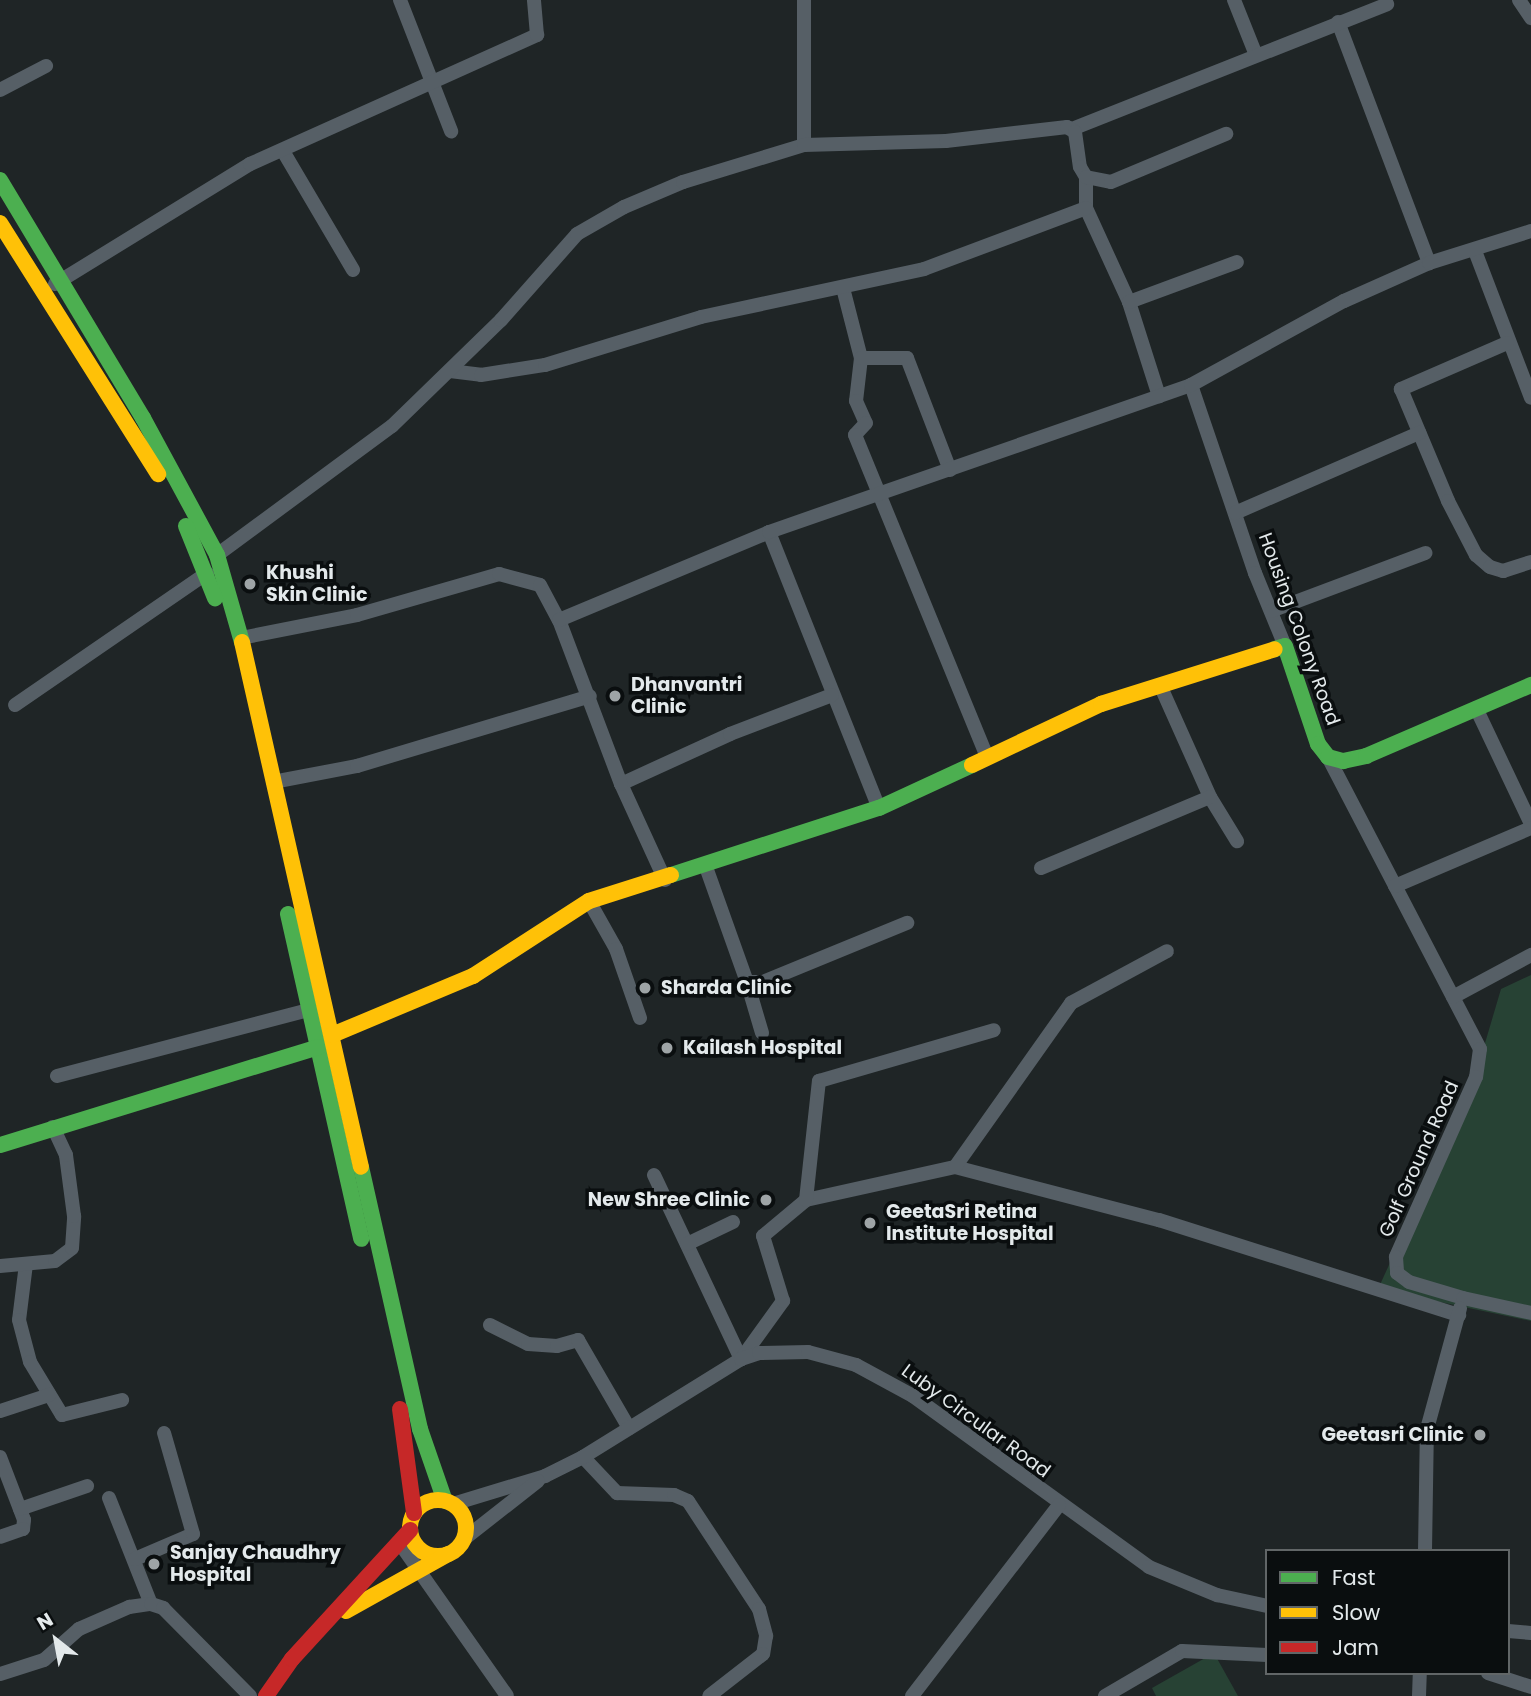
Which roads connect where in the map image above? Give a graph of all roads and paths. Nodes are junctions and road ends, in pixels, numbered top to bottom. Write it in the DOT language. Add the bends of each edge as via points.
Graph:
graph roads {
  1 [pos="400,0"];
  2 [pos="534,0"];
  3 [pos="804,0"];
  4 [pos="1234,0"];
  5 [pos="1519,0"];
  6 [pos="1387,4"];
  7 [pos="1531,18"];
  8 [pos="1338,22"];
  9 [pos="1256,55"];
  10 [pos="46,66"];
  11 [pos="431,81"];
  12 [pos="0,90"];
  13 [pos="1072,129"];
  14 [pos="451,131"];
  15 [pos="1226,134"];
  16 [pos="804,145"];
  17 [pos="284,151"];
  18 [pos="1086,177"];
  19 [pos="0,180"];
  20 [pos="1086,208"];
  21 [pos="2,231"];
  22 [pos="1531,231"];
  23 [pos="1475,251"];
  24 [pos="1237,262"];
  25 [pos="1429,263"];
  26 [pos="352,270"];
  27 [pos="59,278"];
  28 [pos="41,288"];
  29 [pos="843,288"];
  30 [pos="1129,302"];
  31 [pos="1507,343"];
  32 [pos="861,358"];
  33 [pos="450,371"];
  34 [pos="1191,384"];
  35 [pos="1159,396"];
  36 [pos="1531,398"];
  37 [pos="1419,433"];
  38 [pos="950,470"];
  39 [pos="879,495"];
  40 [pos="1235,513"];
  41 [pos="769,532"];
  42 [pos="1424,554"];
  43 [pos="217,555"];
  44 [pos="1531,562"];
  45 [pos="207,573"];
  46 [pos="1271,611"];
  47 [pos="559,620"];
  48 [pos="241,638"];
  49 [pos="1285,646"];
  50 [pos="1160,685"];
  51 [pos="1531,685"];
  52 [pos="832,695"];
  53 [pos="590,696"];
  54 [pos="15,705"];
  55 [pos="1476,708"];
  56 [pos="987,757"];
  57 [pos="1328,757"];
  58 [pos="273,782"];
  59 [pos="621,784"];
  60 [pos="1210,797"];
  61 [pos="879,808"];
  62 [pos="1531,826"];
  63 [pos="1237,841"];
  64 [pos="706,867"];
  65 [pos="1041,868"];
  66 [pos="664,880"];
  67 [pos="1395,886"];
  68 [pos="589,901"];
  69 [pos="907,923"];
  70 [pos="1167,951"];
  71 [pos="1531,955"];
  72 [pos="747,982"];
  73 [pos="1453,997"];
  74 [pos="309,1010"];
  75 [pos="640,1018"];
  76 [pos="994,1030"];
  77 [pos="762,1033"];
  78 [pos="332,1035"];
  79 [pos="318,1047"];
  80 [pos="57,1076"];
  81 [pos="53,1127"];
  82 [pos="0,1145"];
  83 [pos="956,1167"];
  84 [pos="654,1175"];
  85 [pos="806,1200"];
  86 [pos="733,1222"];
  87 [pos="687,1244"];
  88 [pos="26,1264"];
  89 [pos="0,1266"];
  90 [pos="1463,1298"];
  91 [pos="1531,1313"];
  92 [pos="1459,1315"];
  93 [pos="490,1325"];
  94 [pos="741,1359"];
  95 [pos="49,1395"];
  96 [pos="122,1400"];
  97 [pos="0,1411"];
  98 [pos="629,1428"];
  99 [pos="164,1433"];
  100 [pos="0,1457"];
  101 [pos="583,1457"];
  102 [pos="545,1476"];
  103 [pos="87,1486"];
  104 [pos="108,1498"];
  105 [pos="449,1503"];
  106 [pos="1059,1505"];
  107 [pos="20,1509"];
  108 [pos="414,1513"];
  109 [pos="410,1530"];
  110 [pos="0,1537"];
  111 [pos="401,1545"];
  112 [pos="459,1545"];
  113 [pos="1425,1549"];
  114 [pos="135,1559"];
  115 [pos="421,1569"];
  116 [pos="150,1604"];
  117 [pos="1265,1606"];
  118 [pos="331,1619"];
  119 [pos="1510,1631"];
  120 [pos="1531,1633"];
  121 [pos="1265,1655"];
  122 [pos="0,1674"];
  123 [pos="1420,1675"];
  124 [pos="1494,1675"];
  125 [pos="1531,1687"];
  126 [pos="250,1696"];
  127 [pos="266,1696"];
  128 [pos="506,1696"];
  129 [pos="709,1696"];
  130 [pos="912,1696"];
  131 [pos="1105,1696"];
  132 [pos="1419,1696"];
  1 -- 11 [label="street"];
  2 -- 11 [label="street" via="537,35"];
  3 -- 16 [label="street"];
  4 -- 9 [label="street"];
  5 -- 7 [label="street"];
  6 -- 8 [label="street"];
  8 -- 9 [label="street"];
  8 -- 25 [label="street"];
  9 -- 13 [label="street"];
  10 -- 12 [label="street"];
  11 -- 14 [label="street"];
  11 -- 17 [label="street" via="294,142"];
  13 -- 16 [label="street" via="946,141"];
  13 -- 18 [label="street"];
  15 -- 18 [label="street" via="1111,183"];
  16 -- 33 [label="street" via="683,182 576,234"];
  17 -- 26 [label="street"];
  17 -- 27 [label="street" via="250,164"];
  18 -- 20 [label="street"];
  19 -- 27 [label="main road"];
  20 -- 29 [label="street" via="924,270"];
  20 -- 30 [label="street"];
  21 -- 28 [label="main road"];
  22 -- 23 [label="street"];
  23 -- 25 [label="street"];
  23 -- 31 [label="street"];
  24 -- 30 [label="street"];
  25 -- 34 [label="street" via="1344,301"];
  27 -- 28 [label="main road"];
  27 -- 43 [label="main road" via="144,418"];
  28 -- 45 [label="main road" via="154,468"];
  29 -- 32 [label="street"];
  29 -- 33 [label="street" via="701,317 545,365 481,375"];
  30 -- 35 [label="street"];
  31 -- 36 [label="street"];
  31 -- 37 [label="street" via="1401,388"];
  32 -- 38 [label="street" via="907,358"];
  32 -- 39 [label="street" via="856,401 866,423 855,435"];
  33 -- 43 [label="street" via="392,426"];
  34 -- 35 [label="street"];
  34 -- 40 [label="street, Housing Colony Road"];
  35 -- 38 [label="street"];
  37 -- 40 [label="street"];
  37 -- 44 [label="street" via="1476,555 1503,571"];
  38 -- 39 [label="street"];
  39 -- 41 [label="street"];
  39 -- 56 [label="street"];
  40 -- 46 [label="street, Housing Colony Road"];
  41 -- 47 [label="street"];
  41 -- 52 [label="street"];
  42 -- 46 [label="street"];
  43 -- 48 [label="main road"];
  45 -- 54 [label="street"];
  45 -- 74 [label="main road" via="227,642"];
  46 -- 49 [label="street, Housing Colony Road"];
  47 -- 48 [label="street" via="540,585 499,574 357,615"];
  47 -- 53 [label="street"];
  48 -- 58 [label="main road"];
  49 -- 50 [label="main road"];
  49 -- 57 [label="main road, Housing Colony Road" via="1318,744"];
  50 -- 56 [label="main road" via="1101,704"];
  50 -- 60 [label="street"];
  51 -- 55 [label="main road"];
  52 -- 59 [label="street" via="730,734"];
  52 -- 61 [label="street"];
  53 -- 58 [label="street" via="357,766"];
  53 -- 59 [label="street"];
  55 -- 57 [label="main road" via="1366,756 1343,761"];
  55 -- 62 [label="street"];
  56 -- 61 [label="main road"];
  57 -- 67 [label="street"];
  58 -- 78 [label="main road"];
  59 -- 66 [label="street"];
  60 -- 63 [label="street"];
  60 -- 65 [label="street"];
  61 -- 64 [label="main road"];
  62 -- 67 [label="street"];
  64 -- 66 [label="main road"];
  64 -- 72 [label="street"];
  66 -- 68 [label="main road"];
  67 -- 73 [label="street"];
  68 -- 75 [label="street" via="616,950"];
  68 -- 78 [label="main road" via="473,976"];
  69 -- 72 [label="street" via="763,982"];
  70 -- 83 [label="street" via="1071,1003"];
  71 -- 73 [label="street"];
  72 -- 77 [label="street"];
  73 -- 90 [label="street, Golf Ground Road" via="1480,1049 1481,1061 1396,1268 1403,1279"];
  74 -- 79 [label="main road"];
  74 -- 80 [label="street"];
  76 -- 85 [label="street" via="819,1081"];
  78 -- 105 [label="main road" via="420,1429"];
  79 -- 81 [label="main road"];
  79 -- 108 [label="main road" via="406,1437"];
  81 -- 82 [label="main road"];
  81 -- 88 [label="street" via="66,1155 74,1216 72,1248 55,1261"];
  83 -- 85 [label="street"];
  83 -- 92 [label="street" via="1159,1220"];
  84 -- 87 [label="street"];
  85 -- 94 [label="street" via="763,1236 783,1301"];
  86 -- 87 [label="street"];
  87 -- 94 [label="street"];
  88 -- 89 [label="street"];
  88 -- 95 [label="street" via="19,1320 30,1362"];
  90 -- 91 [label="street, Golf Ground Road"];
  90 -- 92 [label="street"];
  92 -- 113 [label="street" via="1427,1429"];
  93 -- 98 [label="street" via="528,1344 557,1346 578,1340"];
  94 -- 98 [label="street, Luby Circular Road"];
  94 -- 106 [label="street, Luby Circular Road" via="760,1353 808,1352 856,1365 913,1396"];
  95 -- 96 [label="street" via="62,1415"];
  95 -- 97 [label="street"];
  98 -- 101 [label="street, Luby Circular Road"];
  99 -- 114 [label="street" via="193,1534"];
  100 -- 107 [label="street"];
  101 -- 102 [label="street, Luby Circular Road"];
  101 -- 129 [label="street" via="617,1493 674,1495 688,1501 759,1609 766,1636 763,1654"];
  102 -- 105 [label="street, Luby Circular Road"];
  102 -- 112 [label="street, Luby Circular Road"];
  103 -- 107 [label="street"];
  104 -- 114 [label="street"];
  105 -- 108 [label="main road" via="428,1502"];
  105 -- 112 [label="main road" via="464,1516"];
  106 -- 117 [label="street, Luby Circular Road" via="1118,1548 1169,1577 1217,1595"];
  106 -- 130 [label="street"];
  107 -- 110 [label="street" via="23,1529"];
  108 -- 109 [label="main road"];
  109 -- 111 [label="main road"];
  109 -- 112 [label="main road" via="426,1553 445,1555"];
  111 -- 115 [label="street"];
  111 -- 118 [label="main road"];
  112 -- 115 [label="main road"];
  114 -- 116 [label="street"];
  115 -- 118 [label="main road"];
  115 -- 128 [label="street"];
  116 -- 122 [label="street" via="129,1607 79,1629 44,1660"];
  116 -- 126 [label="street" via="163,1608"];
  118 -- 127 [label="main road" via="292,1659"];
  119 -- 120 [label="street"];
  121 -- 131 [label="street" via="1182,1651"];
  123 -- 132 [label="street"];
  124 -- 125 [label="street"];
}
